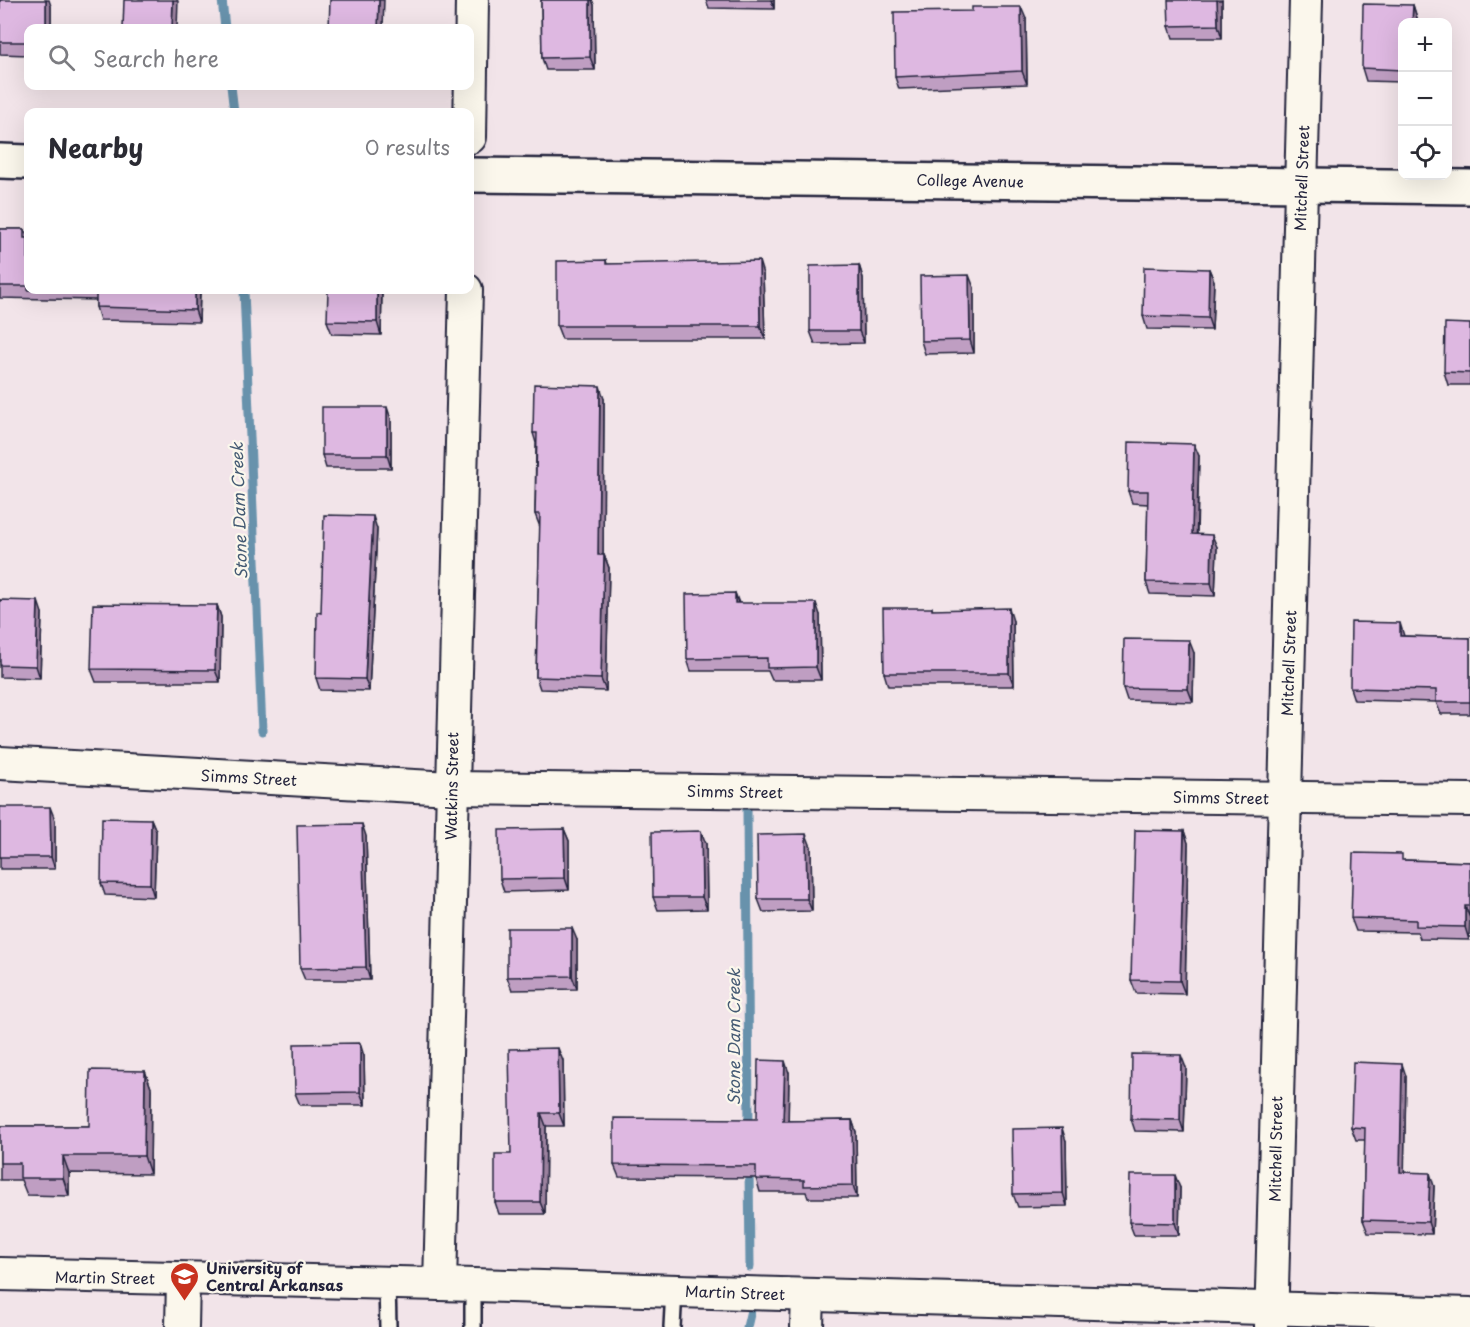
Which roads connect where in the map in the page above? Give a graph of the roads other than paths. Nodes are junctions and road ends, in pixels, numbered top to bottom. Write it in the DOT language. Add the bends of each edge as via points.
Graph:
graph roads {
  1 [pos="472,0"];
  2 [pos="1306,0"];
  3 [pos="472,24"];
  4 [pos="471,90"];
  5 [pos="470,108"];
  6 [pos="0,161"];
  7 [pos="24,162"];
  8 [pos="474,176"];
  9 [pos="1301,183"];
  10 [pos="1470,187"];
  11 [pos="466,294"];
  12 [pos="0,764"];
  13 [pos="451,788"];
  14 [pos="1284,797"];
  15 [pos="1470,800"];
  16 [pos="0,1275"];
  17 [pos="183,1279"];
  18 [pos="387,1282"];
  19 [pos="440,1284"];
  20 [pos="473,1285"];
  21 [pos="674,1290"];
  22 [pos="808,1294"];
  23 [pos="1470,1314"];
  24 [pos="1271,1318"];
  25 [pos="182,1327"];
  26 [pos="388,1327"];
  27 [pos="473,1327"];
  28 [pos="672,1327"];
  29 [pos="807,1327"];
  1 -- 3 [label="street"];
  2 -- 9 [label="street, Mitchell Street"];
  4 -- 5 [label="street"];
  6 -- 7 [label="street"];
  8 -- 9 [label="street, College Avenue"];
  9 -- 10 [label="street, College Avenue"];
  9 -- 14 [label="street, Mitchell Street"];
  11 -- 13 [label="street, Watkins Street"];
  12 -- 13 [label="street, Simms Street"];
  13 -- 14 [label="street, Simms Street"];
  13 -- 19 [label="street, Watkins Street"];
  14 -- 15 [label="street, Simms Street"];
  14 -- 24 [label="street, Mitchell Street"];
  16 -- 17 [label="street, Martin Street"];
  17 -- 18 [label="street, Martin Street"];
  17 -- 25 [label="street"];
  18 -- 19 [label="street, Martin Street"];
  18 -- 26 [label="lane"];
  19 -- 20 [label="street, Martin Street"];
  20 -- 21 [label="street, Martin Street"];
  20 -- 27 [label="lane"];
  21 -- 22 [label="street, Martin Street"];
  21 -- 28 [label="lane"];
  22 -- 24 [label="street, Martin Street"];
  22 -- 29 [label="street"];
  23 -- 24 [label="street, Martin Street"];
}
